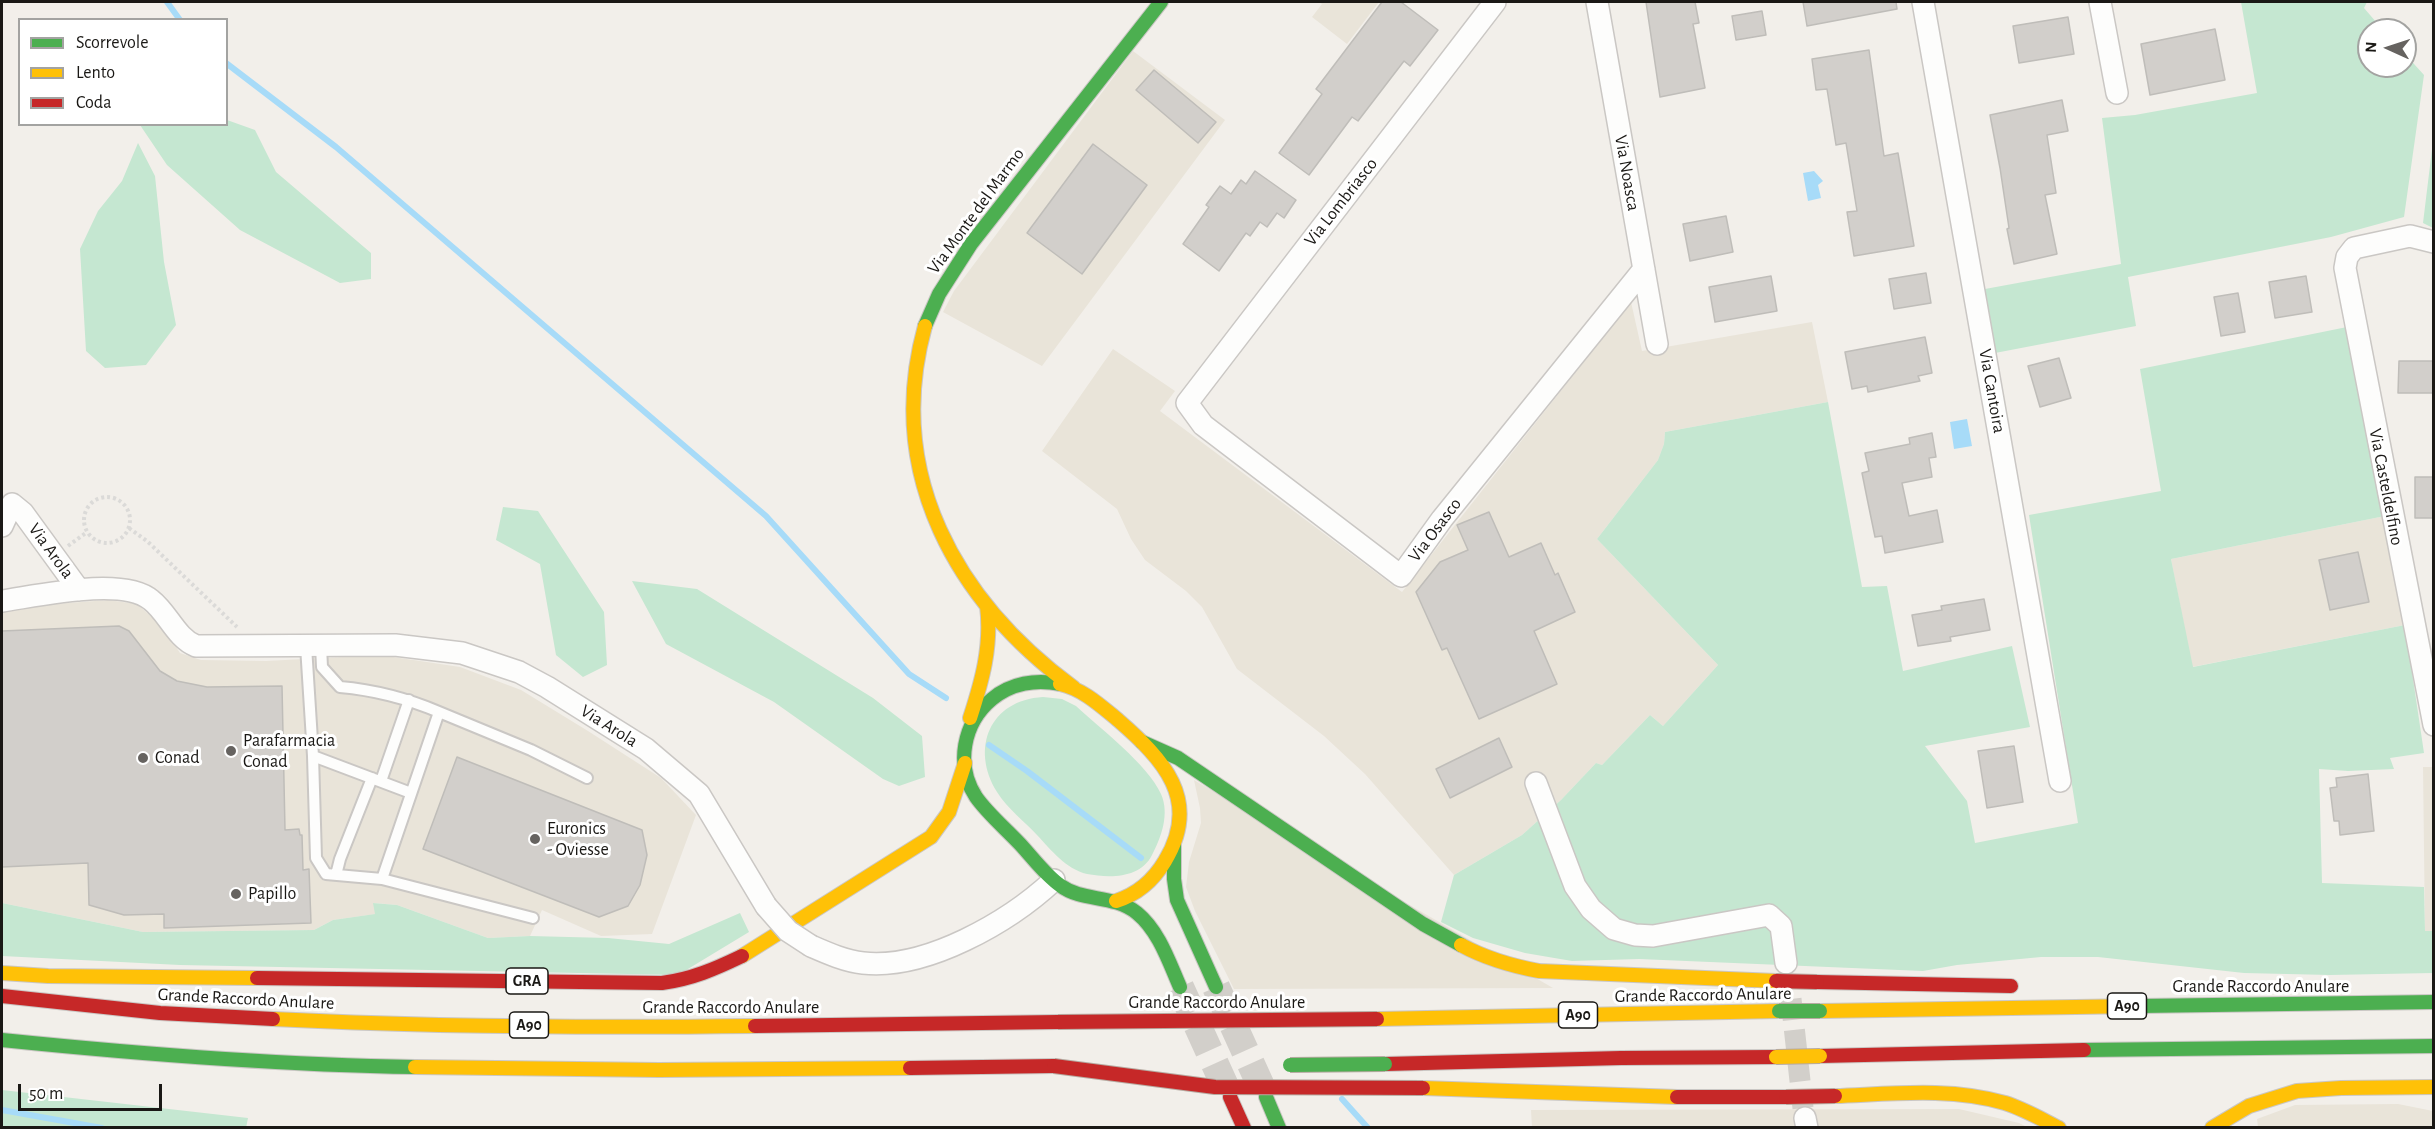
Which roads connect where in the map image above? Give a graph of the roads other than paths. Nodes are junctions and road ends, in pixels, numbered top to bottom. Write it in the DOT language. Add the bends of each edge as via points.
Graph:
graph roads {
  1 [pos="1161,2"];
  2 [pos="1495,2"];
  3 [pos="1598,2"];
  4 [pos="1923,2"];
  5 [pos="2100,2"];
  6 [pos="2117,93"];
  7 [pos="2433,242"];
  8 [pos="1644,269"];
  9 [pos="1658,344"];
  10 [pos="1187,403"];
  11 [pos="2,526"];
  12 [pos="79,590"];
  13 [pos="2,602"];
  14 [pos="987,606"];
  15 [pos="314,646"];
  16 [pos="1074,688"];
  17 [pos="410,700"];
  18 [pos="438,712"];
  19 [pos="2433,725"];
  20 [pos="966,731"];
  21 [pos="1142,742"];
  22 [pos="313,756"];
  23 [pos="965,763"];
  24 [pos="587,778"];
  25 [pos="376,780"];
  26 [pos="2060,781"];
  27 [pos="1536,783"];
  28 [pos="411,793"];
  29 [pos="1174,843"];
  30 [pos="336,875"];
  31 [pos="382,879"];
  32 [pos="1054,880"];
  33 [pos="1116,901"];
  34 [pos="533,918"];
  35 [pos="1781,972"];
  36 [pos="2,973"];
  37 [pos="1180,987"];
  38 [pos="1216,987"];
  39 [pos="2030,987"];
  40 [pos="2101,993"];
  41 [pos="2,996"];
  42 [pos="2433,1002"];
  43 [pos="2243,1004"];
  44 [pos="2,1040"];
  45 [pos="2433,1046"];
  46 [pos="1161,1065"];
  47 [pos="1279,1065"];
  48 [pos="1054,1066"];
  49 [pos="2433,1087"];
  50 [pos="1230,1097"];
  51 [pos="1266,1097"];
  52 [pos="1244,1128"];
  53 [pos="1279,1128"];
  54 [pos="2059,1128"];
  55 [pos="2212,1128"];
  1 -- 14 [label="main road, Via Monte del Marmo" via="979,233 944,285 923,334 912,404 919,475 950,550"];
  2 -- 10 [label="street, Via Lombriasco"];
  3 -- 8 [label="street, Via Noasca"];
  4 -- 26 [label="street, Via Cantoira"];
  5 -- 6 [label="street"];
  7 -- 19 [label="street, Via Casteldelfino" via="2405,237 2351,250 2345,262"];
  8 -- 9 [label="street, Via Noasca"];
  8 -- 10 [label="street, Via Osasco" via="1442,519 1401,576 1203,425"];
  11 -- 12 [label="street, Via Arola" via="12,504 23,513"];
  12 -- 13 [label="street, Via Arola"];
  12 -- 15 [label="street, Via Arola" via="139,592 159,606 181,636 201,647"];
  14 -- 16 [label="main road, Via Monte del Marmo" via="1026,651"];
  14 -- 20 [label="main road, Via Monte del Marmo" via="989,651"];
  15 -- 17 [label="lane" via="322,667 340,687 373,690"];
  15 -- 22 [label="lane"];
  15 -- 32 [label="street, Via Arola, bridge" via="395,645 462,653 519,672 547,687 646,749 699,794 766,906 788,931 838,957 863,963 896,962 956,945 1030,900"];
  16 -- 20 [label="main road" via="1038,681 1011,687 984,706"];
  16 -- 21 [label="main road"];
  17 -- 18 [label="lane"];
  17 -- 25 [label="lane"];
  18 -- 24 [label="lane"];
  18 -- 28 [label="lane"];
  20 -- 23 [label="main road"];
  21 -- 29 [label="main road" via="1163,764 1177,791 1180,818"];
  21 -- 35 [label="main road" via="1178,758 1423,924 1487,957 1526,969 1574,974"];
  22 -- 25 [label="lane"];
  22 -- 30 [label="lane" via="316,858 326,874"];
  23 -- 32 [label="main road" via="978,798"];
  23 -- 36 [label="main road, GRA" via="955,798 931,837 744,955 685,980 349,980"];
  25 -- 28 [label="lane"];
  25 -- 30 [label="lane"];
  27 -- 35 [label="street" via="1575,886 1606,924 1624,932 1653,936 1769,915 1781,926"];
  28 -- 31 [label="lane"];
  29 -- 33 [label="main road" via="1151,880 1132,895"];
  29 -- 38 [label="main road" via="1177,900"];
  30 -- 31 [label="lane"];
  31 -- 34 [label="lane"];
  32 -- 33 [label="main road" via="1069,890"];
  33 -- 37 [label="main road" via="1132,909 1150,927"];
  35 -- 39 [label="main road, bridge" via="1817,982"];
  40 -- 43 [label="main road"];
  41 -- 43 [label="main road, Grande Raccordo Anulare / A90, bridge" via="160,1013 330,1022 664,1027"];
  42 -- 43 [label="main road, Grande Raccordo Anulare / A90"];
  44 -- 48 [label="main road" via="203,1059 352,1067"];
  45 -- 47 [label="main road, bridge"];
  46 -- 48 [label="main road, bridge"];
  48 -- 54 [label="main road, bridge" via="1215,1087 1423,1088 1657,1097 1969,1095 2018,1106"];
  49 -- 55 [label="main road" via="2297,1091 2249,1106"];
  50 -- 52 [label="main road"];
  51 -- 53 [label="main road"];
}
